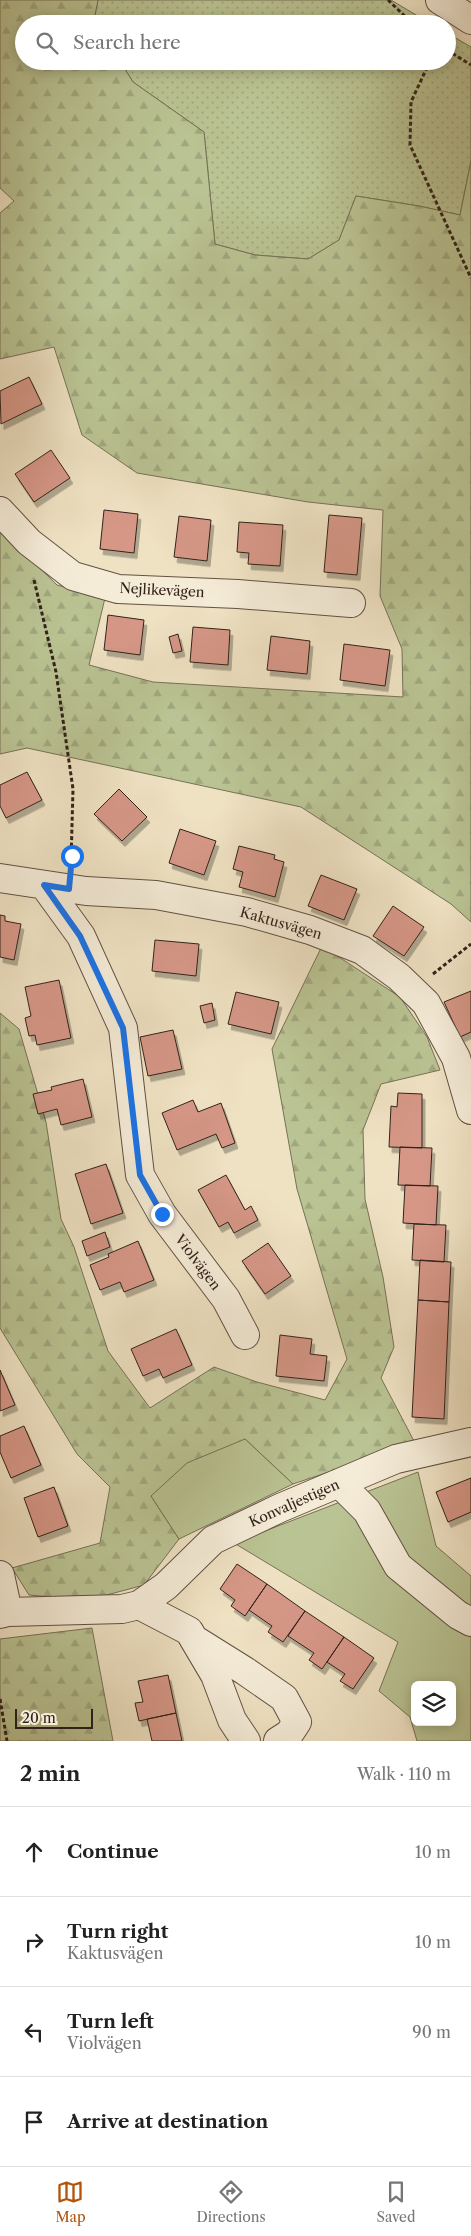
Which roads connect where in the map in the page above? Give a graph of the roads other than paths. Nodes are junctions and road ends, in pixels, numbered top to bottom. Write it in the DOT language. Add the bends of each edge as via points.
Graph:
graph roads {
  1 [pos="440,0"];
  2 [pos="471,20"];
  3 [pos="0,511"];
  4 [pos="351,603"];
  5 [pos="0,878"];
  6 [pos="57,887"];
  7 [pos="471,1110"];
  8 [pos="246,1335"];
  9 [pos="471,1442"];
  10 [pos="339,1483"];
  11 [pos="0,1575"];
  12 [pos="139,1605"];
  13 [pos="4,1613"];
  14 [pos="471,1622"];
  15 [pos="193,1639"];
  16 [pos="246,1741"];
  17 [pos="278,1741"];
  1 -- 2 [label="street"];
  3 -- 4 [label="street, Nejlikevägen" via="29,542 73,576 118,589"];
  5 -- 6 [label="street, Kaktusvägen"];
  6 -- 7 [label="street, Kaktusvägen" via="156,895 248,912 310,930 362,950 399,977 426,1004 456,1058"];
  6 -- 8 [label="street, Violvägen" via="123,1028 140,1175 162,1214 226,1299"];
  9 -- 10 [label="street, Konvaljestigen" via="396,1460"];
  10 -- 12 [label="street, Konvaljestigen" via="213,1540 166,1586"];
  10 -- 14 [label="street" via="367,1511 398,1566"];
  11 -- 13 [label="street"];
  12 -- 13 [label="street, Konvaljestigen" via="122,1609"];
  12 -- 15 [label="street" via="189,1631"];
  15 -- 16 [label="street" via="215,1675 232,1720"];
  15 -- 17 [label="street" via="284,1698 297,1722 289,1734"];
}
